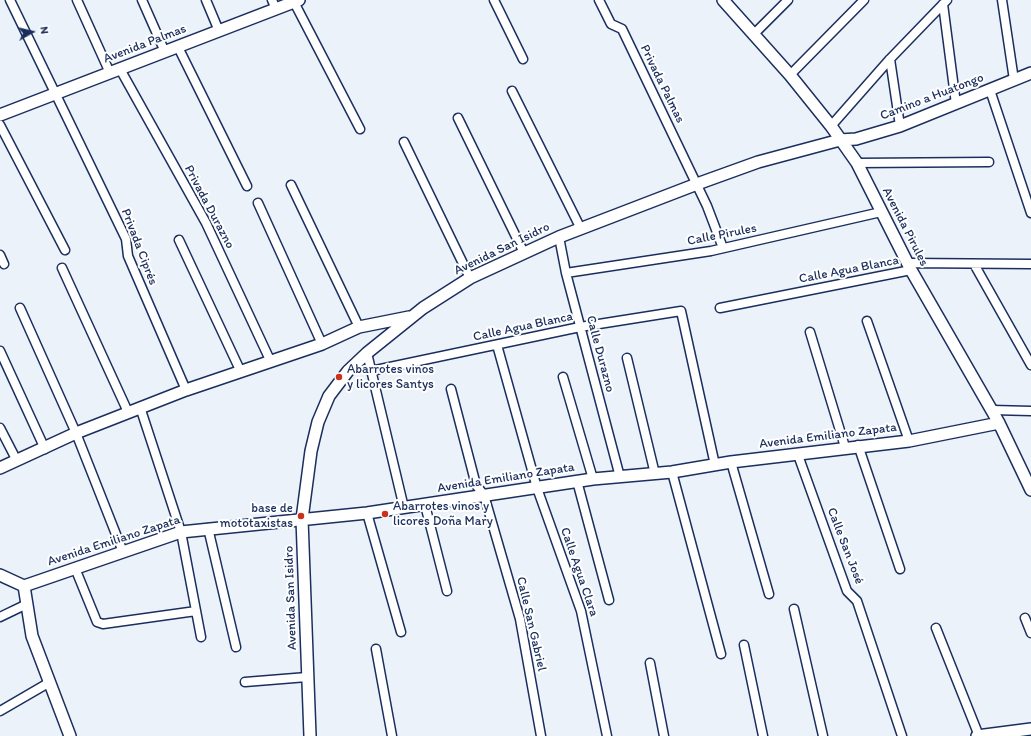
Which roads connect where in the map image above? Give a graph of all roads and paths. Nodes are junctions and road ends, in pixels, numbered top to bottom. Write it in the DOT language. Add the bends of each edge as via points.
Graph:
graph roads {
  1 [pos="10,0"];
  2 [pos="77,0"];
  3 [pos="142,0"];
  4 [pos="206,0"];
  5 [pos="494,0"];
  6 [pos="599,0"];
  7 [pos="723,0"];
  8 [pos="788,0"];
  9 [pos="864,0"];
  10 [pos="1002,0"];
  11 [pos="297,1"];
  12 [pos="943,1"];
  13 [pos="274,4"];
  14 [pos="219,31"];
  15 [pos="754,34"];
  16 [pos="178,47"];
  17 [pos="165,52"];
  18 [pos="523,58"];
  19 [pos="890,59"];
  20 [pos="115,71"];
  21 [pos="1031,73"];
  22 [pos="790,75"];
  23 [pos="1014,80"];
  24 [pos="512,90"];
  25 [pos="990,90"];
  26 [pos="56,93"];
  27 [pos="956,104"];
  28 [pos="0,115"];
  29 [pos="458,118"];
  30 [pos="0,125"];
  31 [pos="831,126"];
  32 [pos="900,126"];
  33 [pos="360,129"];
  34 [pos="840,140"];
  35 [pos="404,142"];
  36 [pos="989,162"];
  37 [pos="857,163"];
  38 [pos="697,184"];
  39 [pos="291,185"];
  40 [pos="247,186"];
  41 [pos="258,203"];
  42 [pos="882,212"];
  43 [pos="1031,213"];
  44 [pos="581,229"];
  45 [pos="559,237"];
  46 [pos="179,240"];
  47 [pos="724,248"];
  48 [pos="65,250"];
  49 [pos="524,253"];
  50 [pos="0,255"];
  51 [pos="4,264"];
  52 [pos="974,264"];
  53 [pos="1031,264"];
  54 [pos="909,266"];
  55 [pos="62,268"];
  56 [pos="566,273"];
  57 [pos="470,278"];
  58 [pos="20,308"];
  59 [pos="720,308"];
  60 [pos="410,317"];
  61 [pos="867,321"];
  62 [pos="359,327"];
  63 [pos="580,327"];
  64 [pos="810,332"];
  65 [pos="322,344"];
  66 [pos="497,345"];
  67 [pos="0,351"];
  68 [pos="367,353"];
  69 [pos="627,358"];
  70 [pos="270,360"];
  71 [pos="1031,365"];
  72 [pos="240,370"];
  73 [pos="371,371"];
  74 [pos="563,377"];
  75 [pos="186,390"];
  76 [pos="450,390"];
  77 [pos="140,407"];
  78 [pos="992,410"];
  79 [pos="1031,411"];
  80 [pos="128,412"];
  81 [pos="1000,424"];
  82 [pos="0,428"];
  83 [pos="76,433"];
  84 [pos="910,441"];
  85 [pos="858,445"];
  86 [pos="845,447"];
  87 [pos="45,449"];
  88 [pos="798,455"];
  89 [pos="16,461"];
  90 [pos="731,462"];
  91 [pos="715,465"];
  92 [pos="0,468"];
  93 [pos="672,472"];
  94 [pos="655,474"];
  95 [pos="620,477"];
  96 [pos="593,479"];
  97 [pos="577,481"];
  98 [pos="537,488"];
  99 [pos="1031,490"];
  100 [pos="484,495"];
  101 [pos="425,505"];
  102 [pos="404,508"];
  103 [pos="367,513"];
  104 [pos="302,519"];
  105 [pos="208,528"];
  106 [pos="181,532"];
  107 [pos="123,552"];
  108 [pos="75,568"];
  109 [pos="900,569"];
  110 [pos="0,575"];
  111 [pos="24,586"];
  112 [pos="447,591"];
  113 [pos="769,594"];
  114 [pos="609,600"];
  115 [pos="27,604"];
  116 [pos="794,610"];
  117 [pos="196,611"];
  118 [pos="0,617"];
  119 [pos="1025,618"];
  120 [pos="936,628"];
  121 [pos="401,632"];
  122 [pos="1031,633"];
  123 [pos="201,637"];
  124 [pos="744,645"];
  125 [pos="236,647"];
  126 [pos="376,650"];
  127 [pos="721,654"];
  128 [pos="650,663"];
  129 [pos="307,676"];
  130 [pos="50,682"];
  131 [pos="245,682"];
  132 [pos="0,711"];
  133 [pos="1031,729"];
  134 [pos="70,736"];
  135 [pos="310,736"];
  136 [pos="392,736"];
  137 [pos="541,736"];
  138 [pos="607,736"];
  139 [pos="664,736"];
  140 [pos="763,736"];
  141 [pos="823,736"];
  142 [pos="902,736"];
  143 [pos="982,736"];
  1 -- 26 [label="street, Privada Ciprés"];
  2 -- 20 [label="street, Privada Durazno"];
  3 -- 17 [label="street"];
  4 -- 14 [label="street"];
  5 -- 18 [label="street"];
  6 -- 38 [label="street, Privada Palmas" via="611,24 622,29"];
  7 -- 15 [label="main road, Avenida Pirules"];
  8 -- 15 [label="street"];
  9 -- 22 [label="street"];
  10 -- 23 [label="street"];
  11 -- 13 [label="main road, Avenida Palmas"];
  11 -- 33 [label="street"];
  12 -- 19 [label="street"];
  12 -- 27 [label="street"];
  13 -- 14 [label="main road, Avenida Palmas"];
  14 -- 16 [label="main road, Avenida Palmas"];
  15 -- 22 [label="main road, Avenida Pirules"];
  16 -- 17 [label="main road, Avenida Palmas"];
  16 -- 40 [label="street"];
  17 -- 20 [label="main road, Avenida Palmas"];
  19 -- 31 [label="street"];
  19 -- 32 [label="street"];
  20 -- 26 [label="main road, Avenida Palmas"];
  20 -- 70 [label="street, Privada Durazno" via="206,224"];
  21 -- 23 [label="main road, Camino a Huatongo"];
  22 -- 31 [label="main road, Avenida Pirules"];
  23 -- 25 [label="main road, Camino a Huatongo"];
  24 -- 44 [label="street"];
  25 -- 27 [label="main road, Camino a Huatongo"];
  25 -- 43 [label="street"];
  26 -- 28 [label="main road, Avenida Palmas"];
  26 -- 75 [label="street, Privada Ciprés" via="126,239 128,256"];
  27 -- 32 [label="main road, Camino a Huatongo"];
  29 -- 49 [label="street"];
  30 -- 48 [label="street"];
  31 -- 34 [label="main road, Avenida Pirules"];
  32 -- 34 [label="main road, Camino a Huatongo" via="856,139"];
  34 -- 37 [label="main road, Avenida Pirules"];
  34 -- 38 [label="main road, Avenida San Isidro" via="758,162"];
  35 -- 57 [label="street"];
  36 -- 37 [label="street"];
  37 -- 42 [label="main road, Avenida Pirules"];
  38 -- 44 [label="main road, Avenida San Isidro"];
  38 -- 47 [label="street, Privada Palmas"];
  39 -- 62 [label="street"];
  41 -- 65 [label="street"];
  42 -- 47 [label="street, Calle Pirules"];
  42 -- 54 [label="main road, Avenida Pirules"];
  44 -- 45 [label="main road, Avenida San Isidro"];
  45 -- 49 [label="main road, Avenida San Isidro"];
  45 -- 56 [label="street, Calle Durazno"];
  46 -- 72 [label="street"];
  47 -- 56 [label="street, Calle Pirules"];
  49 -- 57 [label="main road, Avenida San Isidro"];
  50 -- 51 [label="street"];
  52 -- 53 [label="street, Calle Agua Blanca"];
  52 -- 54 [label="street, Calle Agua Blanca"];
  52 -- 71 [label="street"];
  54 -- 59 [label="street, Calle Agua Blanca"];
  54 -- 78 [label="main road, Avenida Pirules"];
  55 -- 80 [label="street"];
  56 -- 63 [label="street, Calle Durazno"];
  57 -- 60 [label="main road, Avenida San Isidro"];
  58 -- 83 [label="street"];
  60 -- 62 [label="main road"];
  60 -- 68 [label="main road, Avenida San Isidro"];
  61 -- 84 [label="street"];
  62 -- 65 [label="main road"];
  63 -- 66 [label="street, Calle Agua Blanca"];
  63 -- 91 [label="street, Calle Agua Blanca" via="680,311"];
  63 -- 95 [label="street, Calle Durazno"];
  64 -- 86 [label="street"];
  65 -- 70 [label="main road"];
  66 -- 73 [label="street, Calle Agua Blanca"];
  66 -- 98 [label="street, Calle Agua Clara"];
  67 -- 87 [label="street"];
  68 -- 73 [label="street"];
  68 -- 104 [label="main road, Avenida San Isidro" via="348,371 329,396 318,422 305,487"];
  69 -- 94 [label="street"];
  70 -- 72 [label="main road"];
  72 -- 75 [label="main road"];
  73 -- 102 [label="street"];
  74 -- 96 [label="street"];
  75 -- 77 [label="main road"];
  76 -- 100 [label="street, Calle San Gabriel" via="476,485"];
  77 -- 80 [label="main road"];
  77 -- 106 [label="street"];
  78 -- 79 [label="street"];
  78 -- 81 [label="main road, Avenida Pirules"];
  80 -- 83 [label="main road"];
  81 -- 84 [label="main road, Avenida Emiliano Zapata"];
  81 -- 99 [label="main road, Avenida Pirules"];
  82 -- 89 [label="street"];
  83 -- 87 [label="main road"];
  83 -- 107 [label="street"];
  84 -- 85 [label="main road, Avenida Emiliano Zapata"];
  85 -- 86 [label="main road, Avenida Emiliano Zapata"];
  85 -- 109 [label="street"];
  86 -- 88 [label="main road, Avenida Emiliano Zapata"];
  87 -- 89 [label="main road"];
  88 -- 90 [label="main road, Avenida Emiliano Zapata"];
  88 -- 142 [label="street, Calle San José" via="847,591 858,601"];
  89 -- 92 [label="main road"];
  90 -- 91 [label="main road, Avenida Emiliano Zapata"];
  90 -- 113 [label="street"];
  91 -- 93 [label="main road, Avenida Emiliano Zapata"];
  93 -- 94 [label="main road, Avenida Emiliano Zapata"];
  93 -- 127 [label="street"];
  94 -- 95 [label="main road, Avenida Emiliano Zapata"];
  95 -- 96 [label="main road, Avenida Emiliano Zapata"];
  96 -- 97 [label="main road, Avenida Emiliano Zapata"];
  97 -- 98 [label="main road, Avenida Emiliano Zapata"];
  97 -- 114 [label="street"];
  98 -- 100 [label="main road, Avenida Emiliano Zapata"];
  98 -- 138 [label="street, Calle Agua Clara" via="581,611"];
  100 -- 101 [label="main road, Avenida Emiliano Zapata"];
  100 -- 137 [label="street, Calle San Gabriel" via="520,619"];
  101 -- 102 [label="main road, Avenida Emiliano Zapata"];
  101 -- 112 [label="street"];
  102 -- 103 [label="main road, Avenida Emiliano Zapata"];
  103 -- 104 [label="main road, Avenida Emiliano Zapata"];
  103 -- 121 [label="street"];
  104 -- 105 [label="main road, Avenida Emiliano Zapata"];
  104 -- 129 [label="main road, Avenida San Isidro"];
  105 -- 106 [label="main road, Avenida Emiliano Zapata"];
  105 -- 125 [label="street"];
  106 -- 107 [label="main road, Avenida Emiliano Zapata"];
  106 -- 117 [label="street"];
  107 -- 108 [label="main road, Avenida Emiliano Zapata"];
  108 -- 111 [label="main road, Avenida Emiliano Zapata"];
  108 -- 117 [label="street" via="97,622 103,624"];
  110 -- 111 [label="main road"];
  111 -- 115 [label="main road"];
  115 -- 118 [label="street"];
  115 -- 130 [label="main road" via="32,636"];
  116 -- 141 [label="street"];
  117 -- 123 [label="street"];
  119 -- 122 [label="street"];
  120 -- 143 [label="street"];
  124 -- 140 [label="street"];
  126 -- 136 [label="street"];
  128 -- 139 [label="street"];
  129 -- 131 [label="street"];
  129 -- 135 [label="main road, Avenida San Isidro"];
  130 -- 132 [label="street"];
  130 -- 134 [label="main road"];
  133 -- 143 [label="main road"];
}
